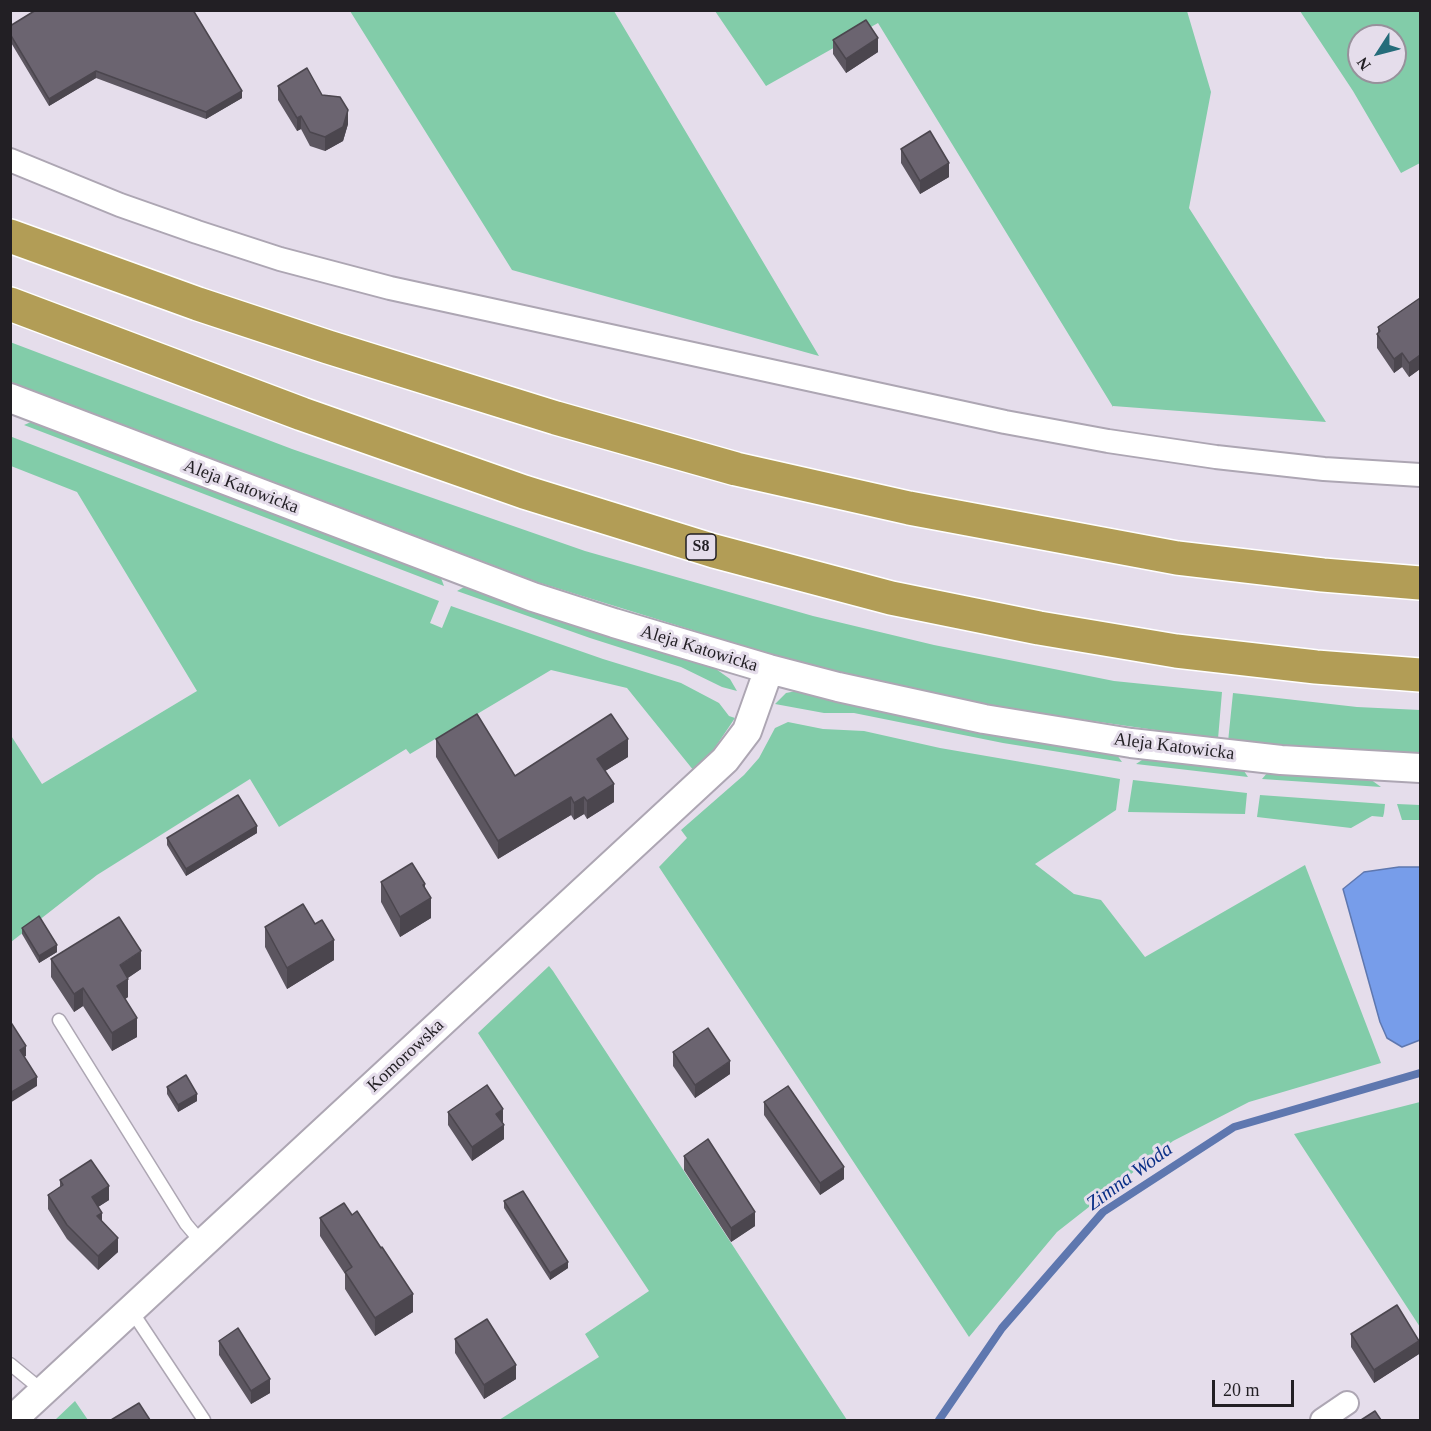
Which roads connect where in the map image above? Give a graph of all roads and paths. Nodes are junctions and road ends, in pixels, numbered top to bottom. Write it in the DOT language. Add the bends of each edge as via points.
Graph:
graph roads {
  1 [pos="10,160"];
  2 [pos="10,236"];
  3 [pos="10,304"];
  4 [pos="10,398"];
  5 [pos="1420,475"];
  6 [pos="1420,583"];
  7 [pos="769,669"];
  8 [pos="1420,675"];
  9 [pos="1420,768"];
  10 [pos="60,1020"];
  11 [pos="203,1244"];
  12 [pos="131,1310"];
  13 [pos="10,1364"];
  14 [pos="44,1391"];
  15 [pos="1347,1403"];
  16 [pos="12,1420"];
  17 [pos="204,1420"];
  18 [pos="1322,1420"];
  1 -- 5 [label="street" via="197,232 390,288 1108,441 1216,458"];
  2 -- 6 [label="highway" via="328,347 736,469 909,508 1177,558"];
  3 -- 8 [label="highway, S8" via="250,395 524,492 714,551 880,595 1176,651"];
  4 -- 7 [label="street, Aleja Katowicka" via="501,585"];
  7 -- 9 [label="street, Aleja Katowicka" via="984,719 1131,743 1281,760"];
  7 -- 11 [label="street, Komorowska" via="747,731 725,760"];
  10 -- 11 [label="lane" via="186,1224"];
  11 -- 12 [label="street, Komorowska"];
  12 -- 14 [label="street, Komorowska"];
  12 -- 17 [label="lane"];
  13 -- 14 [label="lane"];
  14 -- 16 [label="street, Komorowska"];
  15 -- 18 [label="street"];
}
